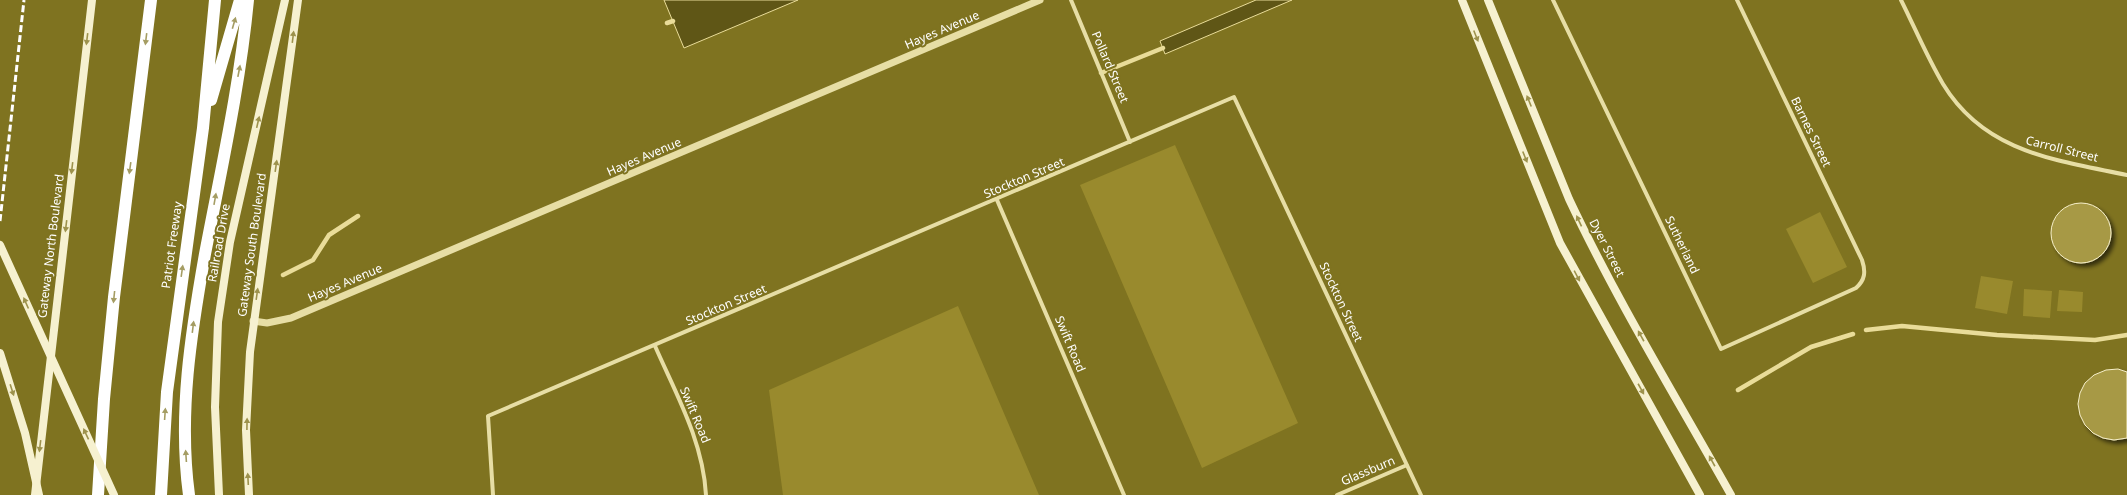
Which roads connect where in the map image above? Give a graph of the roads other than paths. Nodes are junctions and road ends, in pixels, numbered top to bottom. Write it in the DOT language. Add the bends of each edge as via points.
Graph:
graph roads {
  1 [pos="92,0"];
  2 [pos="151,0"];
  3 [pos="215,0"];
  4 [pos="240,0"];
  5 [pos="248,0"];
  6 [pos="285,0"];
  7 [pos="298,0"];
  8 [pos="1040,0"];
  9 [pos="1071,0"];
  10 [pos="1462,0"];
  11 [pos="1488,0"];
  12 [pos="1553,0"];
  13 [pos="1737,0"];
  14 [pos="1901,0"];
  15 [pos="203,128"];
  16 [pos="1130,142"];
  17 [pos="2127,175"];
  18 [pos="997,200"];
  19 [pos="0,245"];
  20 [pos="1865,274"];
  21 [pos="253,321"];
  22 [pos="655,346"];
  23 [pos="0,353"];
  24 [pos="1407,465"];
  25 [pos="35,495"];
  26 [pos="39,495"];
  27 [pos="98,495"];
  28 [pos="114,495"];
  29 [pos="161,495"];
  30 [pos="189,495"];
  31 [pos="219,495"];
  32 [pos="249,495"];
  33 [pos="493,495"];
  34 [pos="706,495"];
  35 [pos="1124,495"];
  36 [pos="1337,495"];
  37 [pos="1421,495"];
  38 [pos="1700,495"];
  39 [pos="1731,495"];
  1 -- 25 [label="main road, Gateway North Boulevard, one-way"];
  2 -- 27 [label="highway, one-way" via="114,297"];
  3 -- 15 [label="highway, Patriot Freeway"];
  15 -- 4 [label="highway, one-way"];
  30 -- 5 [label="highway, one-way" via="184,438 196,299 241,60"];
  31 -- 6 [label="main road, Railroad Drive, one-way" via="215,381 218,322 230,242"];
  21 -- 7 [label="main road, Gateway South Boulevard, one-way"];
  8 -- 21 [label="street, Hayes Avenue" via="291,318 267,323"];
  9 -- 16 [label="street, Pollard Street"];
  10 -- 38 [label="main road, one-way" via="1560,243"];
  39 -- 11 [label="main road, Dyer Street, one-way" via="1583,230"];
  12 -- 20 [label="street, Sutherland" via="1721,349 1856,288"];
  13 -- 20 [label="street, Barnes Street" via="1862,260"];
  14 -- 17 [label="street, Carroll Street" via="1944,85 1960,107 1981,127 2002,141 2036,155"];
  29 -- 15 [label="highway, Patriot Freeway, one-way" via="166,392"];
  16 -- 18 [label="street, Stockton Street"];
  16 -- 24 [label="street, Stockton Street" via="1234,97"];
  18 -- 22 [label="street, Stockton Street"];
  18 -- 35 [label="street, Swift Road"];
  28 -- 19 [label="main road, one-way, bridge"];
  32 -- 21 [label="main road, Gateway South Boulevard, one-way" via="246,430"];
  22 -- 33 [label="street, Stockton Street" via="488,416"];
  22 -- 34 [label="street, Swift Road" via="695,436 703,466"];
  23 -- 26 [label="main road, one-way, bridge" via="23,427"];
  24 -- 36 [label="street, Glassburn"];
  24 -- 37 [label="street, Stockton Street"];
}
